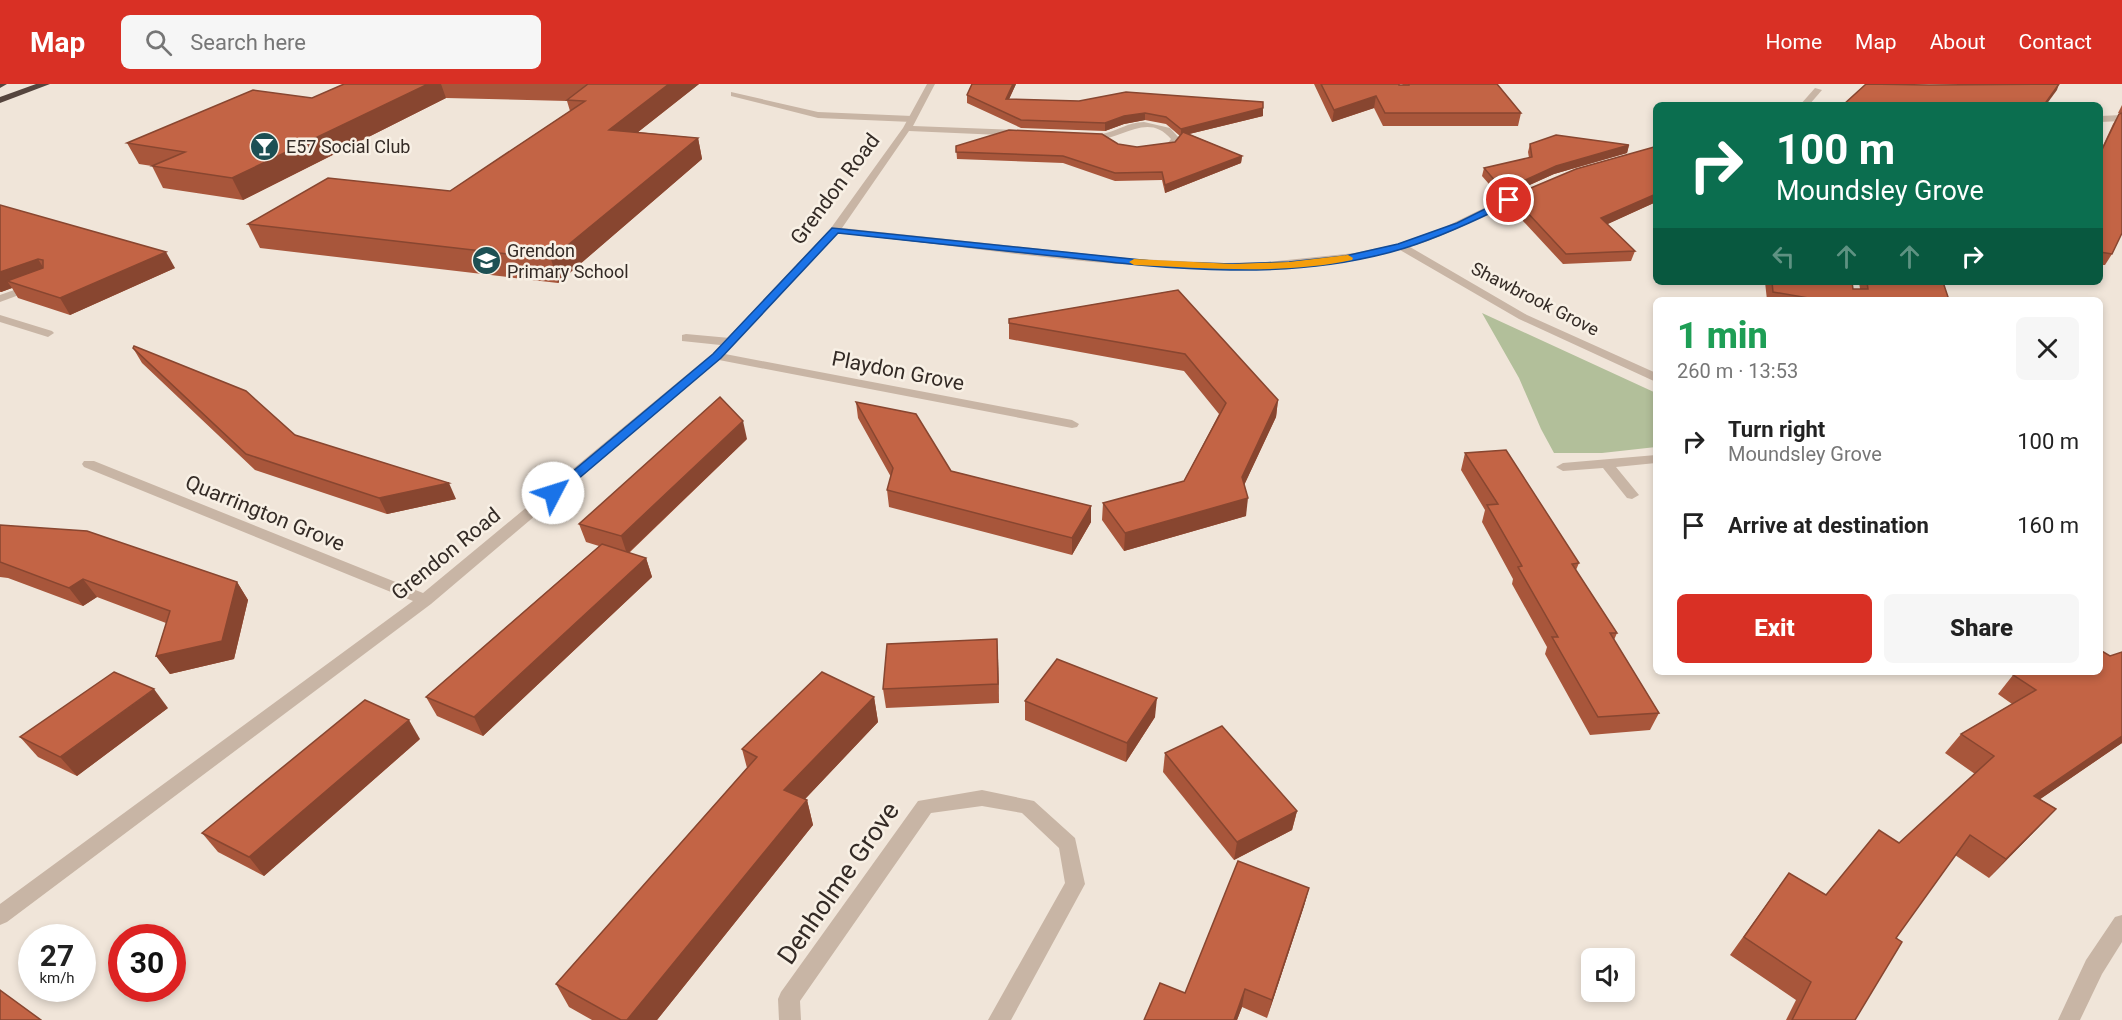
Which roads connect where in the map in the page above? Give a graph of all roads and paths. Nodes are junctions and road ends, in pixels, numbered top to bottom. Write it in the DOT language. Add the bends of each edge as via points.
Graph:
graph roads {
  1 [pos="45,84"];
  2 [pos="931,84"];
  3 [pos="1818,90"];
  4 [pos="734,94"];
  5 [pos="0,100"];
  6 [pos="1807,102"];
  7 [pos="2122,118"];
  8 [pos="2103,119"];
  9 [pos="909,124"];
  10 [pos="1036,134"];
  11 [pos="1082,135"];
  12 [pos="1106,136"];
  13 [pos="1115,145"];
  14 [pos="1141,150"];
  15 [pos="1536,187"];
  16 [pos="836,230"];
  17 [pos="1401,246"];
  18 [pos="49,280"];
  19 [pos="0,299"];
  20 [pos="0,318"];
  21 [pos="48,333"];
  22 [pos="686,338"];
  23 [pos="730,342"];
  24 [pos="717,356"];
  25 [pos="1653,377"];
  26 [pos="1072,424"];
  27 [pos="1653,459"];
  28 [pos="89,464"];
  29 [pos="1608,465"];
  30 [pos="1563,467"];
  31 [pos="1632,495"];
  32 [pos="425,600"];
  33 [pos="0,916"];
  34 [pos="2122,924"];
  35 [pos="790,1020"];
  36 [pos="999,1020"];
  37 [pos="2069,1020"];
  1 -- 5 [label="highway"];
  2 -- 9 [label="street, Grendon Road"];
  3 -- 6 [label="street"];
  4 -- 9 [label="street" via="818,115"];
  7 -- 8 [label="street"];
  9 -- 10 [label="street"];
  9 -- 16 [label="street, Grendon Road"];
  11 -- 12 [label="street"];
  12 -- 13 [label="street"];
  12 -- 14 [label="street" via="1126,126 1144,125 1160,127 1176,139 1171,145"];
  15 -- 17 [label="street" via="1461,225"];
  16 -- 17 [label="street" via="1161,265 1289,265 1345,259"];
  16 -- 23 [label="street, Grendon Road"];
  17 -- 25 [label="street, Shawbrook Grove" via="1523,317"];
  18 -- 19 [label="street"];
  20 -- 21 [label="street"];
  22 -- 23 [label="street"];
  23 -- 24 [label="street, Grendon Road"];
  24 -- 26 [label="street, Playdon Grove"];
  24 -- 32 [label="street, Grendon Road"];
  27 -- 29 [label="street"];
  28 -- 32 [label="street, Quarrington Grove"];
  29 -- 30 [label="street"];
  29 -- 31 [label="street"];
  32 -- 33 [label="street, Grendon Road"];
  34 -- 37 [label="street" via="2094,967"];
  35 -- 36 [label="street, Denholme Grove" via="789,999 925,806 982,798 1028,806 1068,844 1075,884"];
}
